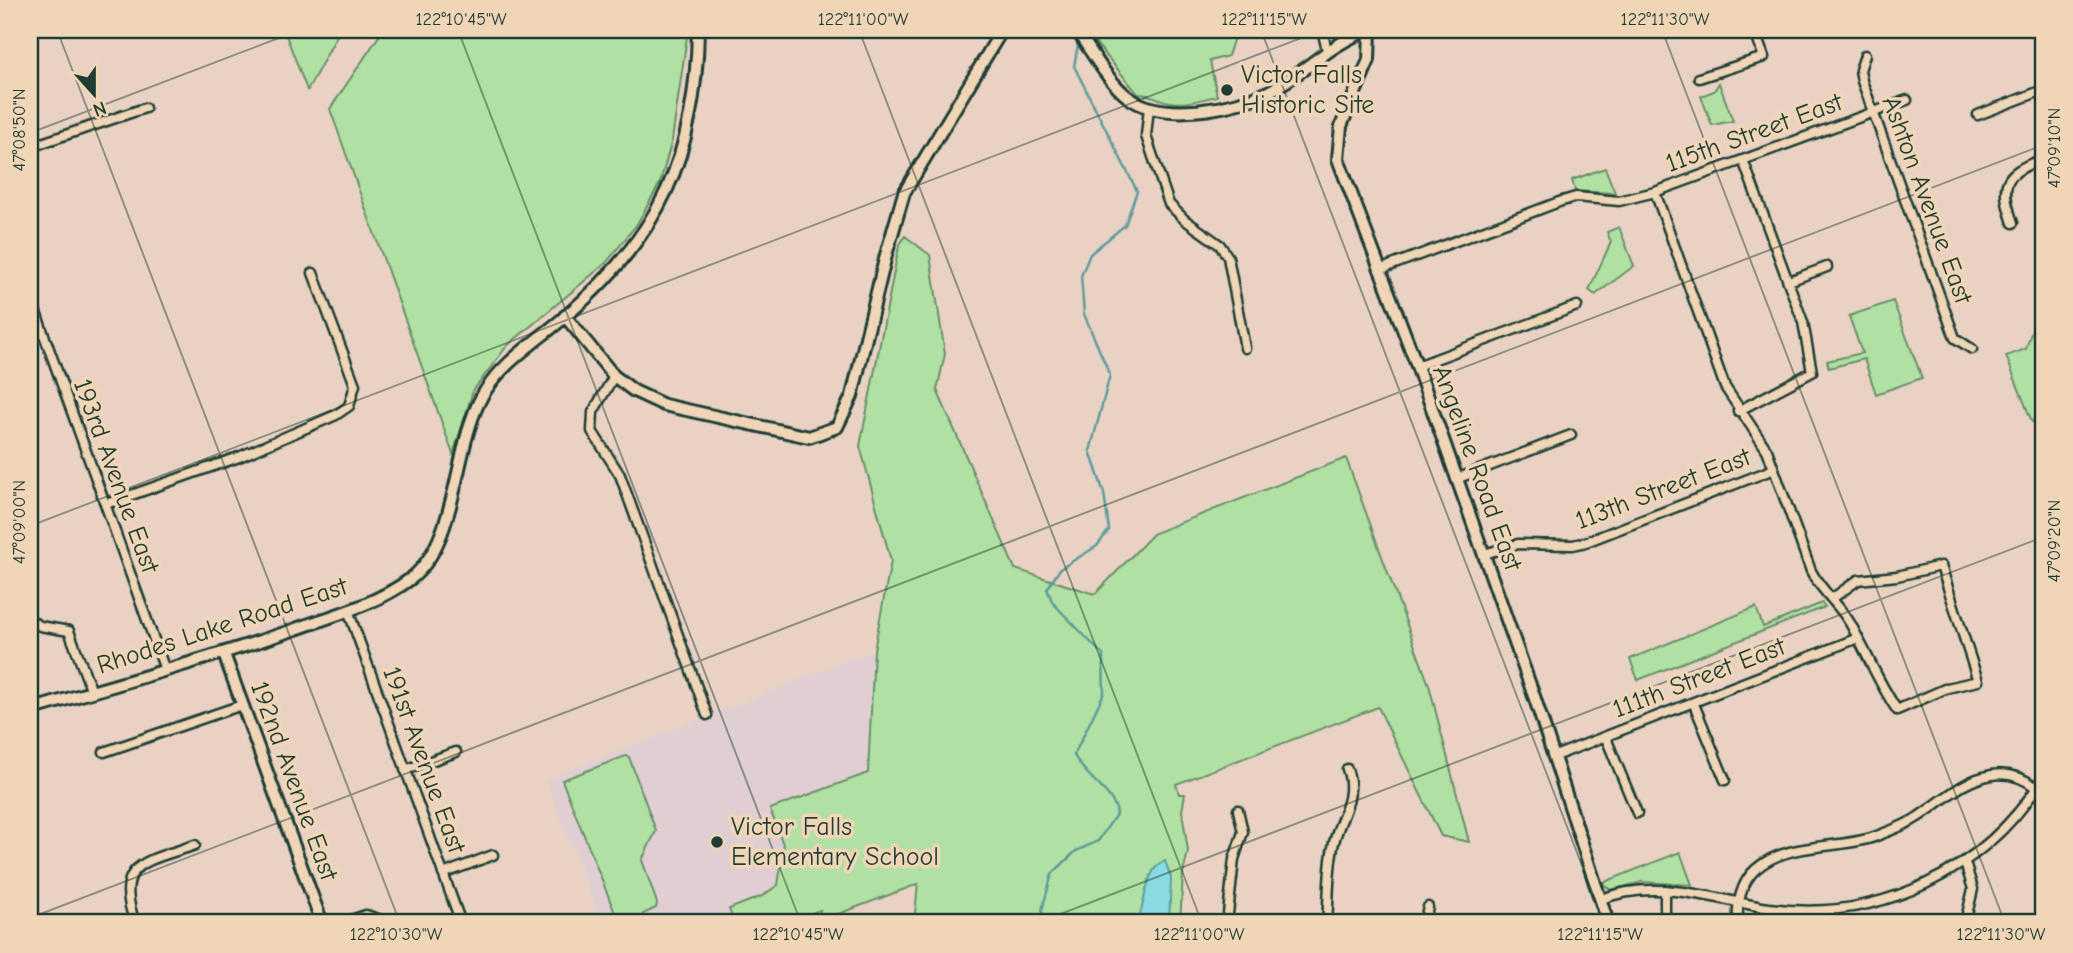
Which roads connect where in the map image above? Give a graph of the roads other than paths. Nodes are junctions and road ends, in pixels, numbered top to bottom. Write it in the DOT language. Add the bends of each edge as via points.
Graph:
graph roads {
  1 [pos="698,30"];
  2 [pos="1002,30"];
  3 [pos="1076,30"];
  4 [pos="1322,30"];
  5 [pos="1369,30"];
  6 [pos="1754,30"];
  7 [pos="1327,50"];
  8 [pos="1865,55"];
  9 [pos="1699,78"];
  10 [pos="2043,90"];
  11 [pos="1907,100"];
  12 [pos="1149,107"];
  13 [pos="145,108"];
  14 [pos="1873,112"];
  15 [pos="1978,115"];
  16 [pos="30,147"];
  17 [pos="2043,159"];
  18 [pos="1743,160"];
  19 [pos="1655,192"];
  20 [pos="2012,223"];
  21 [pos="1827,267"];
  22 [pos="1379,270"];
  23 [pos="313,272"];
  24 [pos="1789,281"];
  25 [pos="30,296"];
  26 [pos="1577,306"];
  27 [pos="565,316"];
  28 [pos="1245,348"];
  29 [pos="1972,349"];
  30 [pos="1417,366"];
  31 [pos="614,376"];
  32 [pos="1738,411"];
  33 [pos="1571,435"];
  34 [pos="1774,469"];
  35 [pos="1456,478"];
  36 [pos="106,504"];
  37 [pos="1484,554"];
  38 [pos="1832,598"];
  39 [pos="348,610"];
  40 [pos="30,620"];
  41 [pos="1858,638"];
  42 [pos="224,654"];
  43 [pos="164,670"];
  44 [pos="93,692"];
  45 [pos="1694,704"];
  46 [pos="242,705"];
  47 [pos="30,710"];
  48 [pos="707,715"];
  49 [pos="1606,737"];
  50 [pos="104,752"];
  51 [pos="456,752"];
  52 [pos="1555,756"];
  53 [pos="405,769"];
  54 [pos="1347,769"];
  55 [pos="2043,778"];
  56 [pos="1725,780"];
  57 [pos="2038,788"];
  58 [pos="1238,810"];
  59 [pos="1637,813"];
  60 [pos="195,845"];
  61 [pos="494,855"];
  62 [pos="1965,863"];
  63 [pos="443,874"];
  64 [pos="1665,890"];
  65 [pos="1601,899"];
  66 [pos="1740,902"];
  67 [pos="1429,906"];
  68 [pos="135,923"];
  69 [pos="322,923"];
  70 [pos="341,923"];
  71 [pos="390,923"];
  72 [pos="461,923"];
  73 [pos="1227,923"];
  74 [pos="1326,923"];
  75 [pos="1424,923"];
  76 [pos="1608,923"];
  77 [pos="1665,923"];
  78 [pos="1739,923"];
  79 [pos="1965,923"];
  1 -- 27 [label="street, Rhodes Lake Road East" via="685,139 658,211 626,258"];
  2 -- 31 [label="street" via="904,193 852,396 837,426 809,437 695,413 646,397"];
  3 -- 12 [label="street" via="1128,97"];
  4 -- 7 [label="street"];
  5 -- 7 [label="street"];
  5 -- 22 [label="street, Angeline Road East" via="1369,60 1341,126 1337,149"];
  6 -- 9 [label="street" via="1763,57"];
  7 -- 12 [label="street" via="1259,95 1182,112"];
  8 -- 14 [label="street, Ashton Avenue East" via="1860,70"];
  10 -- 15 [label="street"];
  11 -- 14 [label="street, 115th Street East"];
  12 -- 28 [label="street" via="1146,136 1169,204 1220,245 1228,257"];
  13 -- 16 [label="street"];
  14 -- 18 [label="street, 115th Street East"];
  14 -- 29 [label="street, Ashton Avenue East" via="1955,338"];
  17 -- 20 [label="street" via="2012,173 2004,191"];
  18 -- 19 [label="street, 115th Street East"];
  18 -- 24 [label="street"];
  19 -- 22 [label="street, 115th Street East" via="1619,201 1576,197"];
  19 -- 32 [label="street" via="1725,387"];
  21 -- 24 [label="street"];
  22 -- 30 [label="street, Angeline Road East"];
  23 -- 36 [label="street" via="355,385 349,406 239,457"];
  24 -- 32 [label="street" via="1803,322 1812,372"];
  25 -- 36 [label="street, 193rd Avenue East"];
  26 -- 30 [label="street"];
  27 -- 31 [label="street"];
  27 -- 39 [label="street, Rhodes Lake Road East" via="516,355 481,398 440,533 426,564 399,587"];
  30 -- 35 [label="street, Angeline Road East"];
  31 -- 48 [label="street" via="593,412 592,431 620,475"];
  32 -- 34 [label="street" via="1763,443"];
  33 -- 35 [label="street"];
  34 -- 37 [label="street, 113th Street East" via="1586,542 1518,544"];
  34 -- 38 [label="street" via="1811,571"];
  35 -- 37 [label="street, Angeline Road East"];
  36 -- 43 [label="street, 193rd Avenue East"];
  37 -- 52 [label="street, Angeline Road East"];
  38 -- 41 [label="street"];
  38 -- 41 [label="street" via="1858,580 1941,566 1978,681 1947,688 1897,710"];
  39 -- 42 [label="street, Rhodes Lake Road East"];
  39 -- 53 [label="street, 191st Avenue East"];
  40 -- 44 [label="street" via="69,631"];
  41 -- 45 [label="street, 111th Street East"];
  42 -- 43 [label="street, Rhodes Lake Road East"];
  42 -- 46 [label="street, 192nd Avenue East"];
  43 -- 44 [label="street, Rhodes Lake Road East"];
  44 -- 47 [label="street, Rhodes Lake Road East"];
  45 -- 49 [label="street, 111th Street East"];
  45 -- 56 [label="street"];
  46 -- 50 [label="street"];
  46 -- 69 [label="street, 192nd Avenue East"];
  49 -- 52 [label="street, 111th Street East"];
  49 -- 59 [label="street"];
  51 -- 53 [label="street"];
  52 -- 65 [label="street, Angeline Road East"];
  53 -- 63 [label="street, 191st Avenue East"];
  54 -- 74 [label="street" via="1350,799 1333,845"];
  55 -- 57 [label="street"];
  57 -- 62 [label="street" via="2012,821"];
  57 -- 66 [label="street" via="2005,774 1971,781 1903,825 1857,841 1795,850 1763,864 1746,882"];
  58 -- 73 [label="street" via="1242,832 1234,859"];
  60 -- 68 [label="street" via="141,865 132,874 126,896"];
  61 -- 63 [label="street"];
  62 -- 66 [label="street" via="1897,896 1856,906 1803,911"];
  62 -- 79 [label="street" via="1973,889"];
  63 -- 72 [label="street, 191st Avenue East"];
  64 -- 65 [label="street"];
  64 -- 66 [label="street"];
  64 -- 77 [label="street"];
  65 -- 76 [label="street, Angeline Road East"];
  66 -- 78 [label="street"];
  67 -- 75 [label="street"];
  70 -- 71 [label="street" via="366,915"];
}
